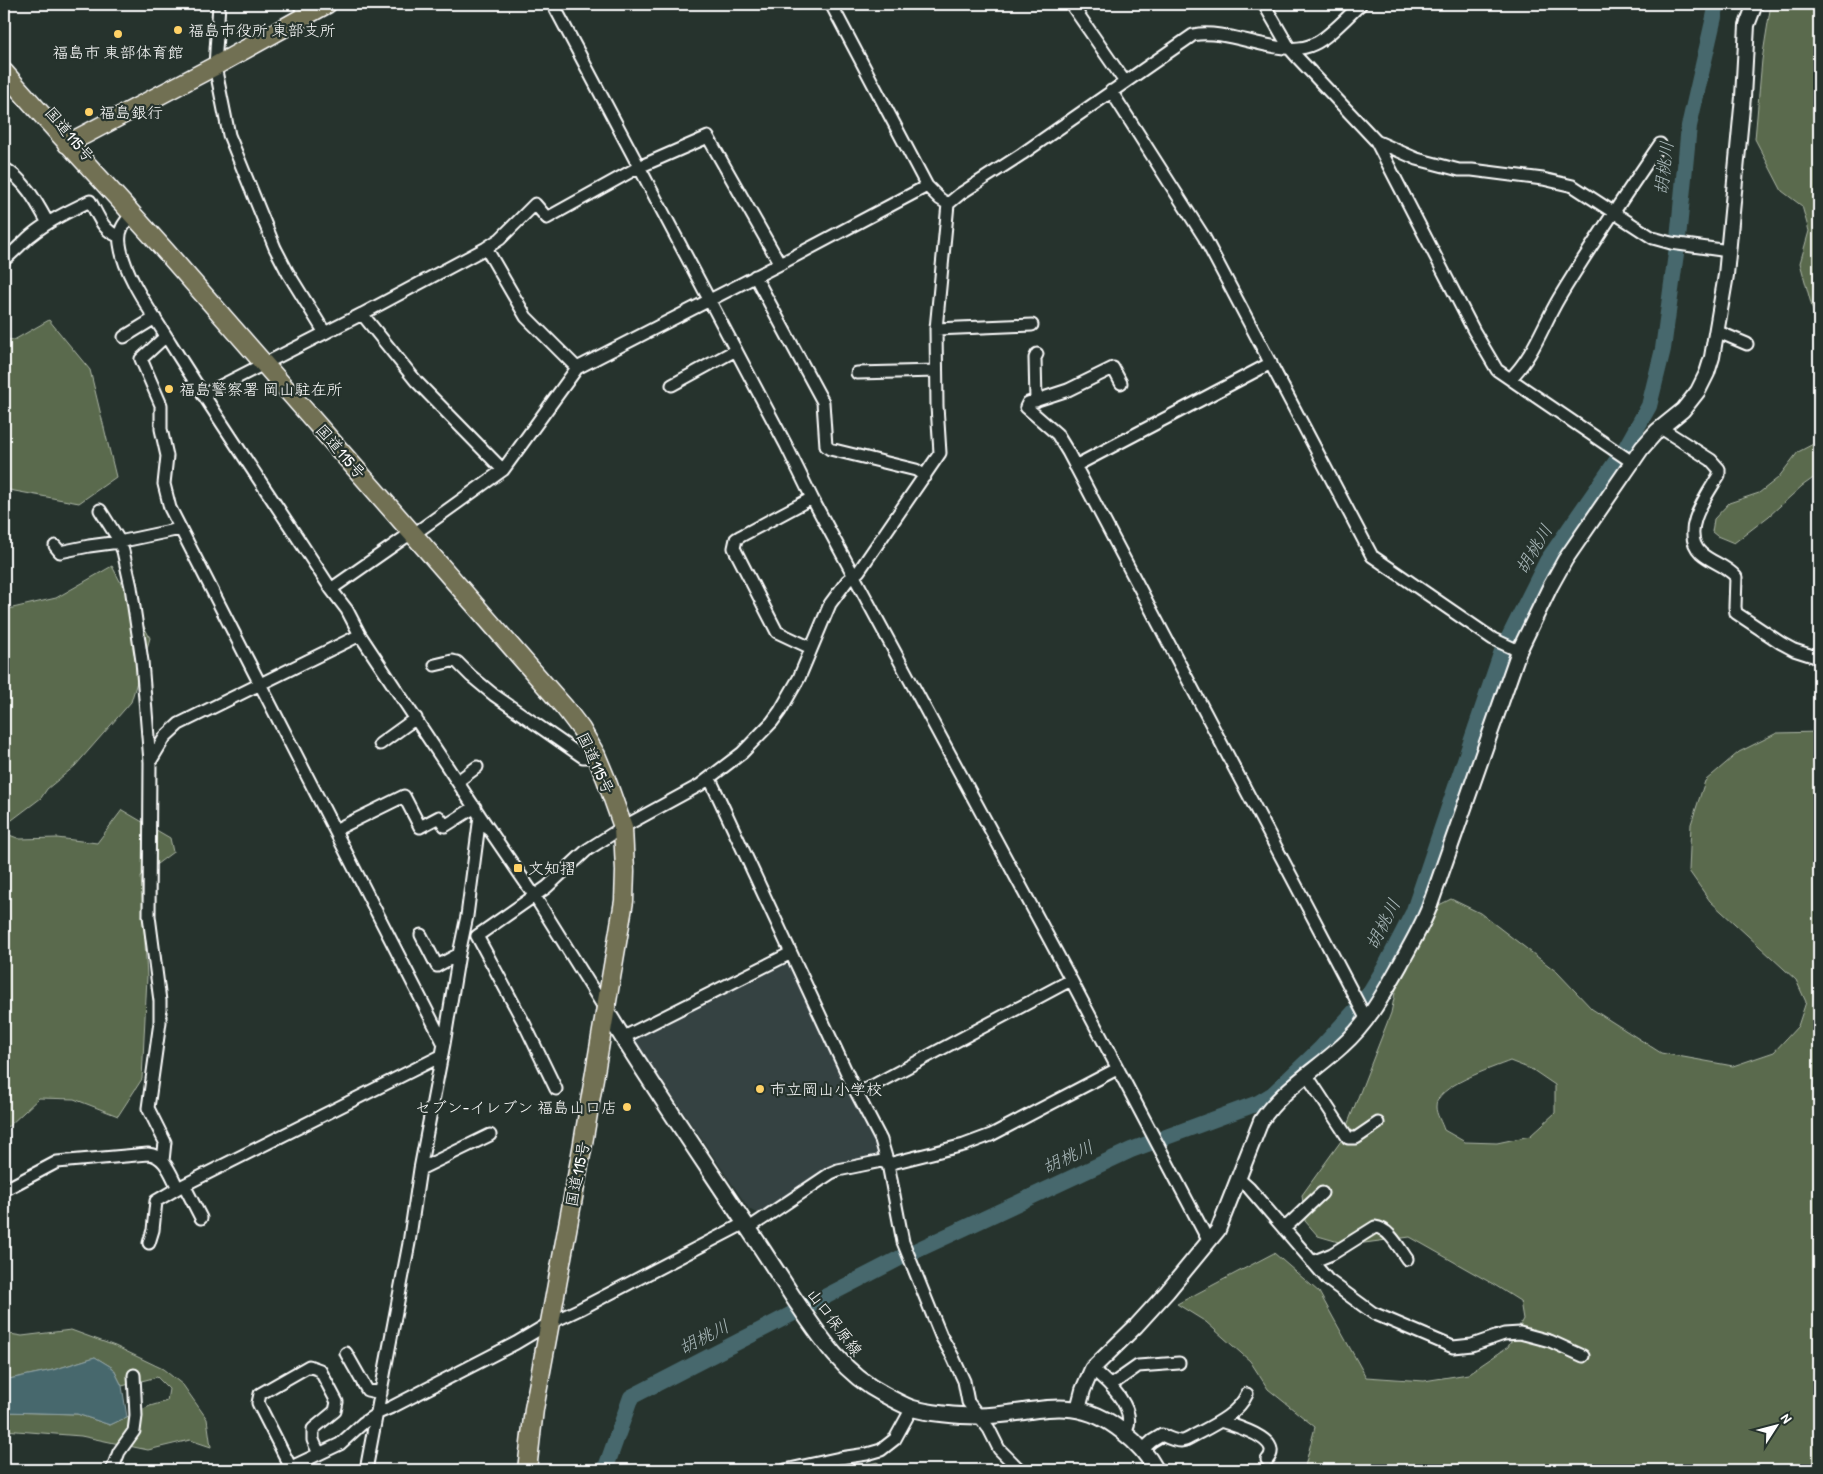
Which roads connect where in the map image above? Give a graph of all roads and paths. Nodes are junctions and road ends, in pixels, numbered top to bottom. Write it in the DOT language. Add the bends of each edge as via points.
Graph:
graph roads {
  1 [pos="219,4"];
  2 [pos="327,4"];
  3 [pos="552,4"];
  4 [pos="831,4"];
  5 [pos="1071,4"];
  6 [pos="1264,4"];
  7 [pos="1361,4"];
  8 [pos="1755,4"];
  9 [pos="303,9"];
  10 [pos="1290,49"];
  11 [pos="4,58"];
  12 [pos="215,66"];
  13 [pos="4,72"];
  14 [pos="1125,82"];
  15 [pos="1111,91"];
  16 [pos="1376,141"];
  17 [pos="72,142"];
  18 [pos="1660,144"];
  19 [pos="639,167"];
  20 [pos="4,168"];
  21 [pos="927,186"];
  22 [pos="948,204"];
  23 [pos="1614,212"];
  24 [pos="132,214"];
  25 [pos="48,223"];
  26 [pos="119,236"];
  27 [pos="486,248"];
  28 [pos="1729,251"];
  29 [pos="4,260"];
  30 [pos="780,264"];
  31 [pos="755,276"];
  32 [pos="709,299"];
  33 [pos="362,314"];
  34 [pos="155,318"];
  35 [pos="1032,325"];
  36 [pos="936,329"];
  37 [pos="1716,330"];
  38 [pos="325,333"];
  39 [pos="166,336"];
  40 [pos="124,337"];
  41 [pos="1747,344"];
  42 [pos="736,350"];
  43 [pos="1037,354"];
  44 [pos="264,363"];
  45 [pos="1271,363"];
  46 [pos="577,368"];
  47 [pos="936,371"];
  48 [pos="857,373"];
  49 [pos="1510,379"];
  50 [pos="1121,383"];
  51 [pos="672,386"];
  52 [pos="203,395"];
  53 [pos="1036,401"];
  54 [pos="1660,428"];
  55 [pos="1632,462"];
  56 [pos="1075,466"];
  57 [pos="503,470"];
  58 [pos="925,476"];
  59 [pos="812,498"];
  60 [pos="100,510"];
  61 [pos="180,529"];
  62 [pos="414,534"];
  63 [pos="120,542"];
  64 [pos="55,546"];
  65 [pos="855,575"];
  66 [pos="331,588"];
  67 [pos="360,635"];
  68 [pos="810,648"];
  69 [pos="1519,651"];
  70 [pos="1819,658"];
  71 [pos="435,665"];
  72 [pos="259,684"];
  73 [pos="416,718"];
  74 [pos="380,744"];
  75 [pos="596,755"];
  76 [pos="150,762"];
  77 [pos="477,766"];
  78 [pos="710,779"];
  79 [pos="458,781"];
  80 [pos="478,812"];
  81 [pos="623,827"];
  82 [pos="335,830"];
  83 [pos="534,895"];
  84 [pos="421,935"];
  85 [pos="476,936"];
  86 [pos="460,950"];
  87 [pos="791,953"];
  88 [pos="1071,980"];
  89 [pos="605,1009"];
  90 [pos="1367,1020"];
  91 [pos="622,1038"];
  92 [pos="443,1050"];
  93 [pos="1117,1069"];
  94 [pos="1306,1074"];
  95 [pos="556,1089"];
  96 [pos="857,1094"];
  97 [pos="1378,1123"];
  98 [pos="490,1134"];
  99 [pos="163,1161"];
  100 [pos="888,1164"];
  101 [pos="420,1169"];
  102 [pos="1238,1178"];
  103 [pos="181,1186"];
  104 [pos="4,1190"];
  105 [pos="1322,1193"];
  106 [pos="201,1218"];
  107 [pos="747,1225"];
  108 [pos="1284,1229"];
  109 [pos="1209,1242"];
  110 [pos="149,1243"];
  111 [pos="1407,1259"];
  112 [pos="1312,1262"];
  113 [pos="548,1324"];
  114 [pos="346,1353"];
  115 [pos="1584,1356"];
  116 [pos="1179,1363"];
  117 [pos="1092,1369"];
  118 [pos="134,1375"];
  119 [pos="1110,1385"];
  120 [pos="381,1393"];
  121 [pos="1247,1394"];
  122 [pos="912,1408"];
  123 [pos="1078,1409"];
  124 [pos="378,1413"];
  125 [pos="978,1416"];
  126 [pos="1221,1421"];
  127 [pos="1125,1433"];
  128 [pos="1142,1450"];
  129 [pos="319,1454"];
  130 [pos="1267,1460"];
  131 [pos="288,1469"];
  132 [pos="112,1470"];
  133 [pos="366,1470"];
  134 [pos="527,1470"];
  135 [pos="785,1470"];
  136 [pos="1020,1470"];
  137 [pos="1156,1470"];
  1 -- 12 [label="street"];
  2 -- 9 [label="main road"];
  3 -- 19 [label="street"];
  4 -- 21 [label="street"];
  5 -- 14 [label="street"];
  6 -- 10 [label="street"];
  7 -- 10 [label="street" via="1318,42"];
  8 -- 28 [label="street" via="1748,26"];
  9 -- 12 [label="main road"];
  10 -- 14 [label="street" via="1210,34 1193,34"];
  10 -- 16 [label="street"];
  11 -- 17 [label="main road, 国道115号"];
  12 -- 17 [label="main road"];
  12 -- 38 [label="street" via="230,135 249,184 288,273"];
  13 -- 17 [label="main road, 国道115号"];
  14 -- 15 [label="street"];
  15 -- 22 [label="street"];
  15 -- 45 [label="street" via="1204,237"];
  16 -- 23 [label="street" via="1417,159 1459,170 1543,179 1573,186"];
  16 -- 49 [label="street" via="1489,359 1496,370"];
  17 -- 24 [label="main road, 国道115号"];
  18 -- 23 [label="street"];
  19 -- 27 [label="street" via="547,218 535,204 500,239"];
  19 -- 30 [label="street" via="708,137"];
  19 -- 32 [label="street"];
  20 -- 25 [label="street" via="23,184"];
  21 -- 22 [label="street"];
  21 -- 30 [label="street"];
  22 -- 36 [label="street"];
  23 -- 28 [label="street" via="1661,241"];
  23 -- 49 [label="street" via="1559,299 1522,366"];
  24 -- 26 [label="street" via="122,226"];
  24 -- 44 [label="main road, 国道115号"];
  25 -- 26 [label="street" via="90,201 107,230"];
  25 -- 29 [label="street"];
  26 -- 34 [label="street" via="129,272"];
  27 -- 33 [label="street"];
  27 -- 46 [label="street" via="526,317"];
  28 -- 37 [label="street"];
  30 -- 31 [label="street"];
  31 -- 32 [label="street"];
  31 -- 58 [label="street" via="823,402 826,446 916,470"];
  32 -- 42 [label="street"];
  32 -- 46 [label="street"];
  33 -- 38 [label="street"];
  33 -- 57 [label="street" via="416,381"];
  34 -- 39 [label="street"];
  34 -- 40 [label="street"];
  35 -- 36 [label="street"];
  36 -- 47 [label="street"];
  37 -- 41 [label="street"];
  37 -- 54 [label="street" via="1710,364 1703,381 1683,410"];
  38 -- 44 [label="street"];
  39 -- 52 [label="street"];
  39 -- 61 [label="street" via="142,359 161,405 166,456 164,484"];
  42 -- 51 [label="street"];
  42 -- 59 [label="street"];
  43 -- 53 [label="street"];
  44 -- 52 [label="street"];
  44 -- 62 [label="main road, 国道115号"];
  45 -- 56 [label="street"];
  45 -- 69 [label="street" via="1372,556 1493,639"];
  46 -- 57 [label="street"];
  47 -- 48 [label="street"];
  47 -- 58 [label="street" via="940,453"];
  49 -- 55 [label="street"];
  50 -- 53 [label="street" via="1113,368"];
  52 -- 66 [label="street"];
  53 -- 56 [label="street" via="1026,407 1057,434"];
  54 -- 55 [label="street"];
  54 -- 70 [label="street" via="1711,460 1719,469 1692,532 1701,553 1728,569 1736,578 1736,613 1781,643"];
  55 -- 69 [label="street" via="1565,560"];
  56 -- 90 [label="street"];
  57 -- 62 [label="street"];
  58 -- 65 [label="street"];
  59 -- 65 [label="street"];
  59 -- 68 [label="street" via="740,536 734,548 778,632"];
  60 -- 63 [label="street"];
  61 -- 63 [label="street"];
  61 -- 72 [label="street"];
  62 -- 66 [label="street"];
  62 -- 75 [label="main road, 国道115号" via="565,708"];
  63 -- 64 [label="street" via="65,552 60,552"];
  63 -- 76 [label="street" via="131,587 142,661"];
  65 -- 68 [label="street" via="830,604"];
  65 -- 88 [label="street"];
  66 -- 67 [label="street" via="348,610"];
  67 -- 72 [label="street"];
  67 -- 73 [label="street"];
  68 -- 78 [label="street" via="799,678 772,722 742,753"];
  69 -- 90 [label="street" via="1430,908 1411,947"];
  71 -- 75 [label="street" via="457,662 494,695 575,751 583,756"];
  72 -- 76 [label="street" via="179,724 165,737"];
  72 -- 82 [label="street"];
  73 -- 74 [label="street"];
  73 -- 79 [label="street"];
  75 -- 81 [label="main road, 国道115号"];
  76 -- 99 [label="street" via="149,916 160,1022 148,1108 165,1142"];
  77 -- 79 [label="street"];
  78 -- 81 [label="street"];
  78 -- 87 [label="street"];
  79 -- 80 [label="street"];
  80 -- 82 [label="street" via="445,826 439,817 420,827 404,796"];
  80 -- 83 [label="street"];
  80 -- 86 [label="street" via="474,876"];
  81 -- 83 [label="street" via="587,850"];
  81 -- 89 [label="main road, 国道115号" via="624,901"];
  82 -- 92 [label="street"];
  83 -- 85 [label="street"];
  83 -- 89 [label="street"];
  84 -- 86 [label="street" via="437,966"];
  85 -- 86 [label="street"];
  85 -- 95 [label="street"];
  86 -- 92 [label="street"];
  87 -- 91 [label="street"];
  87 -- 96 [label="street"];
  88 -- 93 [label="street"];
  88 -- 96 [label="street"];
  89 -- 91 [label="main road, 山口保原線"];
  89 -- 113 [label="main road, 国道115号"];
  90 -- 94 [label="street" via="1341,1047"];
  91 -- 107 [label="main road, 山口保原線"];
  92 -- 101 [label="street"];
  92 -- 103 [label="street"];
  93 -- 100 [label="street" via="991,1135"];
  93 -- 109 [label="street"];
  94 -- 97 [label="street" via="1348,1138 1356,1138"];
  94 -- 102 [label="street" via="1261,1121"];
  96 -- 100 [label="street" via="881,1140"];
  98 -- 101 [label="street"];
  99 -- 103 [label="street"];
  99 -- 104 [label="street" via="155,1154 148,1154 57,1162"];
  100 -- 107 [label="street" via="881,1161 831,1173"];
  100 -- 125 [label="street" via="909,1259 964,1381 968,1402"];
  101 -- 120 [label="street"];
  102 -- 108 [label="street"];
  102 -- 109 [label="street" via="1222,1221"];
  103 -- 106 [label="street"];
  103 -- 110 [label="street" via="156,1201"];
  105 -- 108 [label="street"];
  107 -- 113 [label="street"];
  107 -- 122 [label="main road, 山口保原線" via="814,1330 834,1355 856,1377"];
  108 -- 112 [label="street"];
  109 -- 117 [label="street" via="1136,1326"];
  111 -- 112 [label="street" via="1387,1233 1375,1227 1332,1254"];
  112 -- 115 [label="street" via="1328,1280 1372,1313 1453,1347 1520,1333 1550,1341"];
  113 -- 124 [label="street"];
  113 -- 134 [label="main road, 国道115号"];
  114 -- 120 [label="street" via="367,1390"];
  116 -- 119 [label="street" via="1138,1366"];
  117 -- 119 [label="street"];
  117 -- 123 [label="street"];
  118 -- 132 [label="street" via="134,1431 119,1452"];
  119 -- 127 [label="street" via="1127,1414"];
  120 -- 124 [label="street"];
  121 -- 126 [label="street" via="1243,1402"];
  122 -- 125 [label="main road, 山口保原線"];
  122 -- 135 [label="street" via="895,1439 881,1450"];
  123 -- 125 [label="main road, 山口保原線" via="1036,1409"];
  123 -- 127 [label="main road, 山口保原線" via="1103,1418"];
  124 -- 129 [label="street" via="343,1442"];
  124 -- 133 [label="street"];
  125 -- 136 [label="street" via="999,1449"];
  126 -- 128 [label="street" via="1182,1441 1162,1435"];
  126 -- 130 [label="street" via="1263,1437 1271,1450"];
  127 -- 128 [label="main road, 山口保原線"];
  128 -- 137 [label="main road, 山口保原線"];
  129 -- 131 [label="street"];
  129 -- 131 [label="street" via="313,1440 313,1429 335,1411 337,1402 320,1370 309,1366 260,1394 258,1403"];
}
